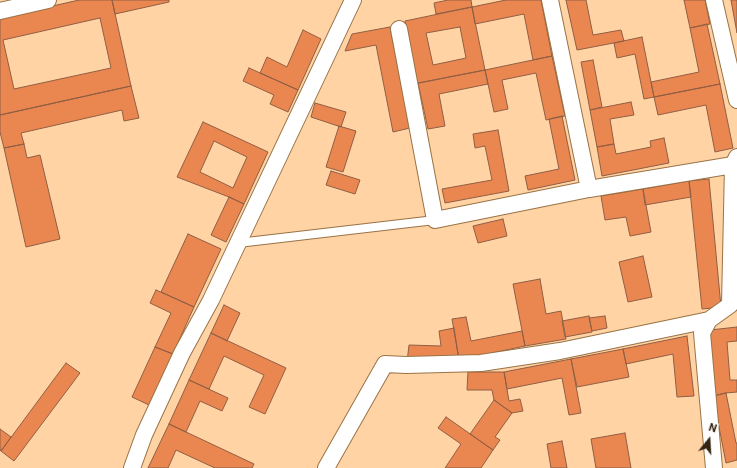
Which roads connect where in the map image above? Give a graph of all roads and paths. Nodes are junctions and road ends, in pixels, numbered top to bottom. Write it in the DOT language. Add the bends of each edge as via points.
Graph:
graph roads {
  1 [pos="48,0"];
  2 [pos="353,0"];
  3 [pos="550,0"];
  4 [pos="714,0"];
  5 [pos="0,11"];
  6 [pos="399,29"];
  7 [pos="737,100"];
  8 [pos="735,161"];
  9 [pos="589,189"];
  10 [pos="435,220"];
  11 [pos="238,243"];
  12 [pos="710,320"];
  13 [pos="132,468"];
  14 [pos="326,468"];
  15 [pos="714,468"];
  1 -- 5 [label="street"];
  2 -- 11 [label="street"];
  3 -- 9 [label="street"];
  4 -- 7 [label="street"];
  6 -- 10 [label="street"];
  8 -- 9 [label="street"];
  8 -- 12 [label="street" via="730,305"];
  9 -- 10 [label="street"];
  10 -- 11 [label="lane"];
  11 -- 13 [label="street" via="182,353 144,435"];
  12 -- 14 [label="street" via="560,351 481,363 385,364"];
  12 -- 15 [label="street" via="702,333"];
}
